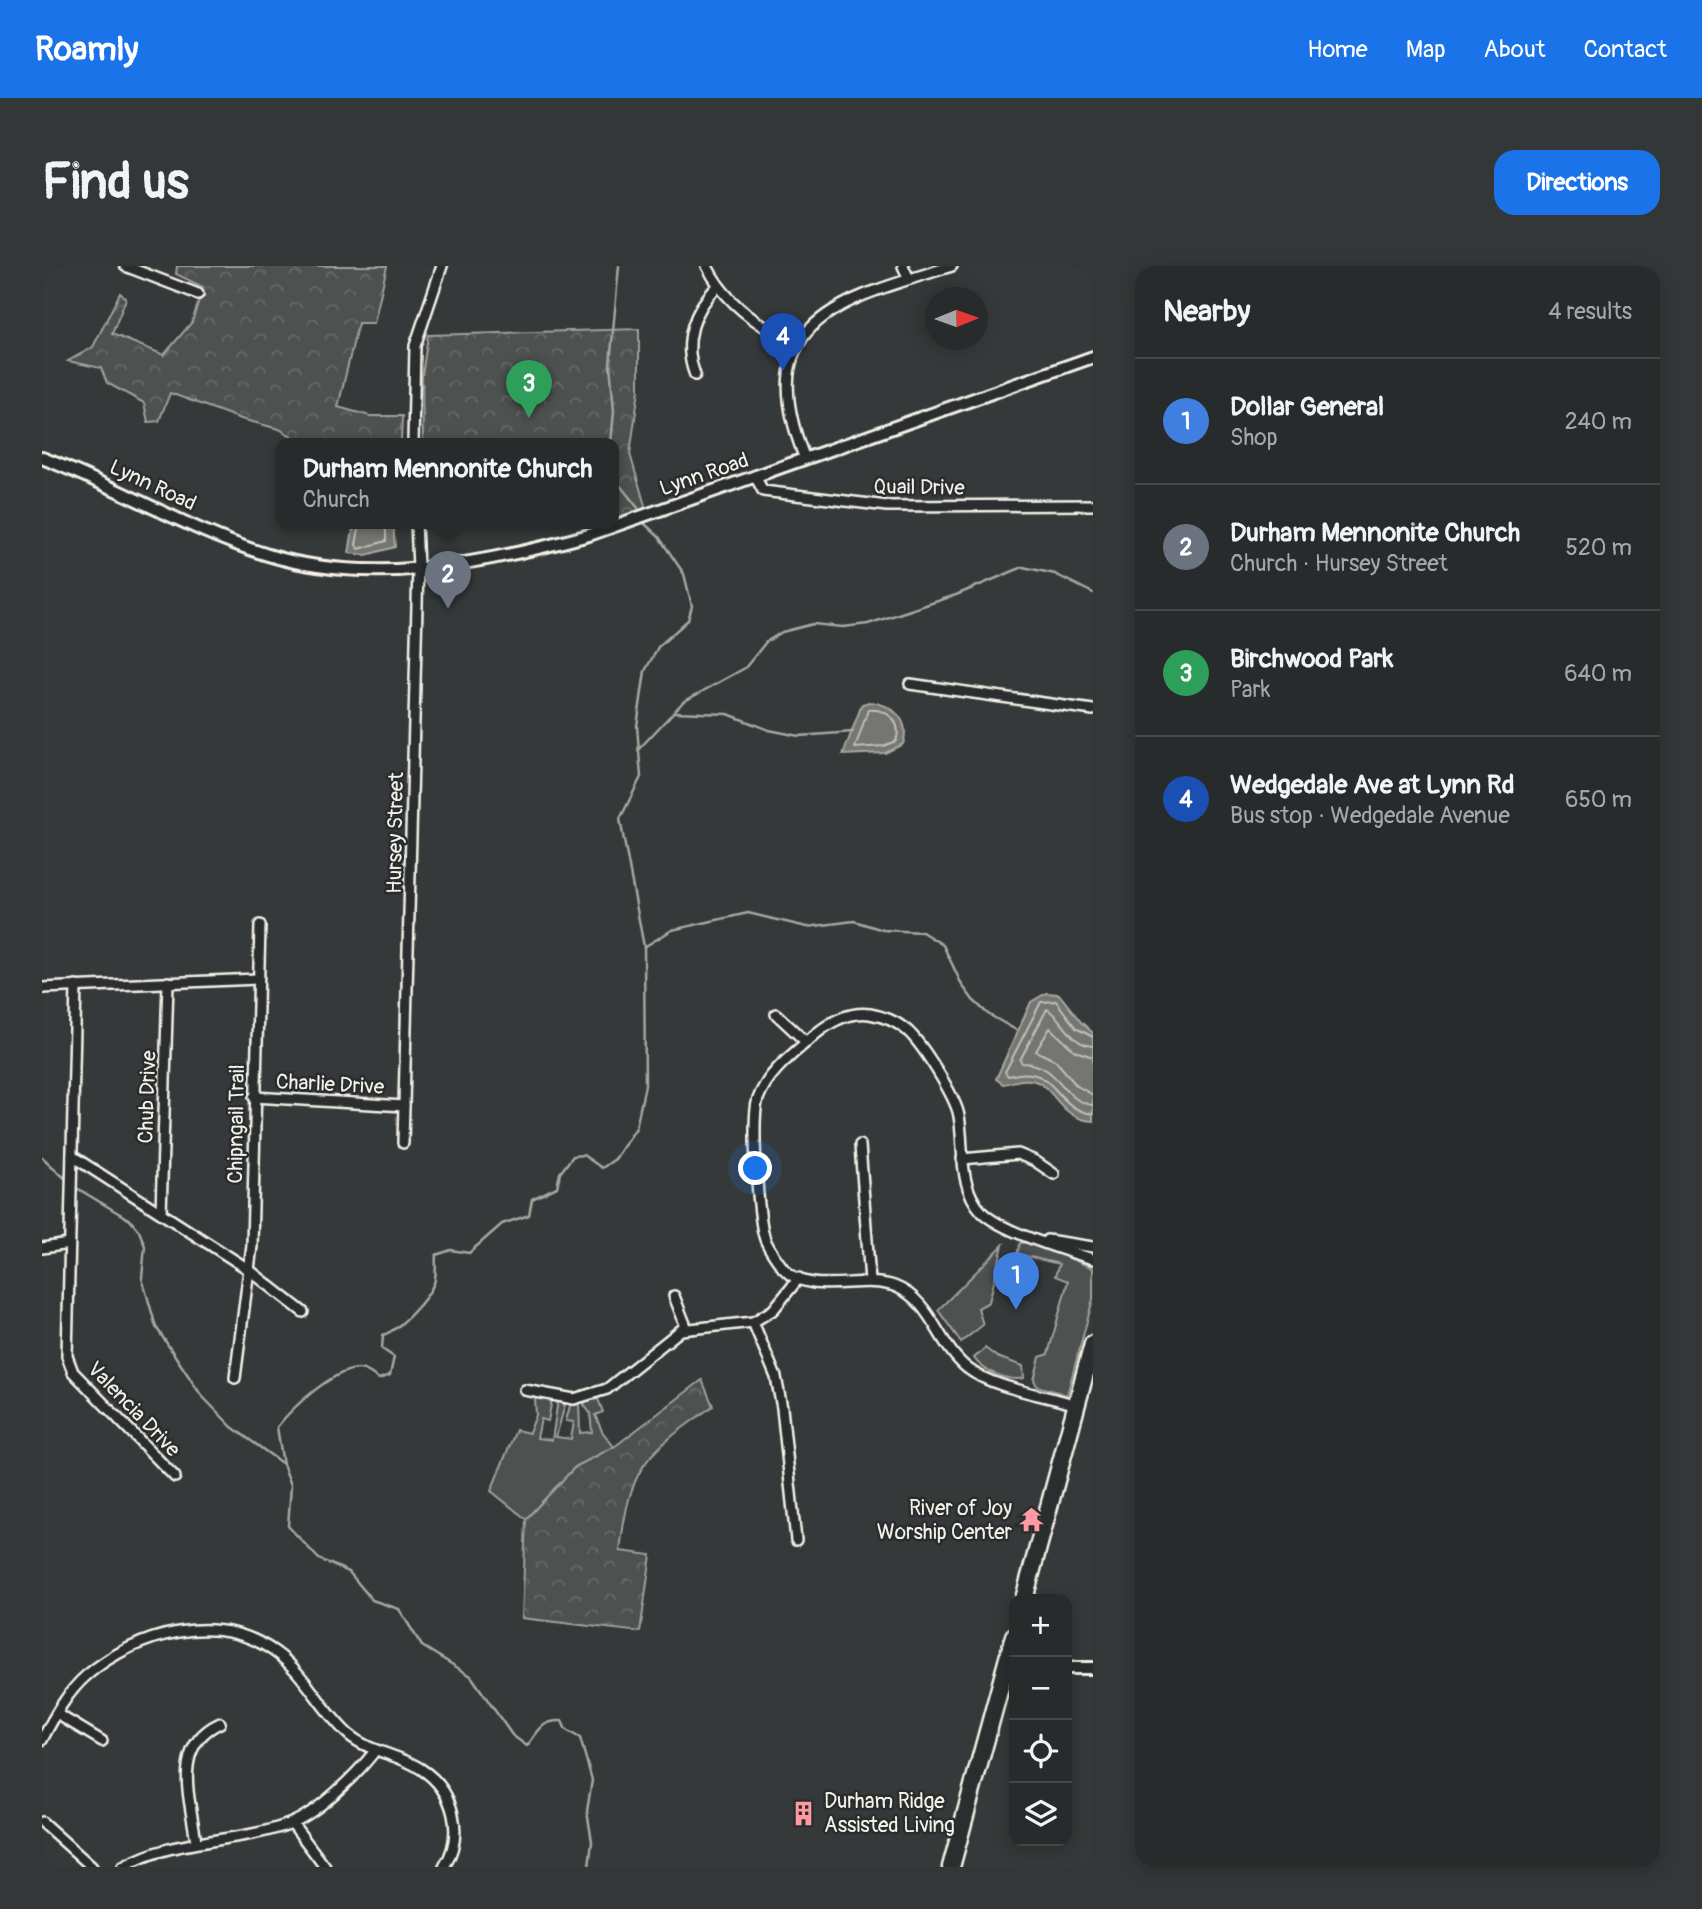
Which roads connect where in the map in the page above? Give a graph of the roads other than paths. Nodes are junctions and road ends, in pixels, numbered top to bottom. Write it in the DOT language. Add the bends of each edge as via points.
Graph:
graph roads {
  1 [pos="125,266"];
  2 [pos="442,266"];
  3 [pos="707,266"];
  4 [pos="903,266"];
  5 [pos="951,266"];
  6 [pos="909,279"];
  7 [pos="718,286"];
  8 [pos="198,294"];
  9 [pos="798,344"];
  10 [pos="1093,356"];
  11 [pos="695,375"];
  12 [pos="413,438"];
  13 [pos="42,458"];
  14 [pos="805,459"];
  15 [pos="755,476"];
  16 [pos="1093,505"];
  17 [pos="619,524"];
  18 [pos="416,529"];
  19 [pos="603,529"];
  20 [pos="418,567"];
  21 [pos="910,684"];
  22 [pos="1093,710"];
  23 [pos="260,925"];
  24 [pos="258,979"];
  25 [pos="168,982"];
  26 [pos="76,986"];
  27 [pos="42,988"];
  28 [pos="776,1014"];
  29 [pos="806,1042"];
  30 [pos="254,1097"];
  31 [pos="404,1106"];
  32 [pos="403,1143"];
  33 [pos="860,1145"];
  34 [pos="72,1156"];
  35 [pos="962,1159"];
  36 [pos="1054,1174"];
  37 [pos="161,1213"];
  38 [pos="1042,1240"];
  39 [pos="69,1244"];
  40 [pos="1093,1247"];
  41 [pos="42,1248"];
  42 [pos="1093,1259"];
  43 [pos="248,1269"];
  44 [pos="799,1278"];
  45 [pos="870,1281"];
  46 [pos="674,1296"];
  47 [pos="303,1312"];
  48 [pos="753,1322"];
  49 [pos="687,1329"];
  50 [pos="1093,1344"];
  51 [pos="235,1378"];
  52 [pos="525,1390"];
  53 [pos="1076,1405"];
  54 [pos="175,1477"];
  55 [pos="796,1540"];
  56 [pos="1025,1594"];
  57 [pos="1072,1668"];
  58 [pos="1093,1668"];
  59 [pos="1009,1671"];
  60 [pos="57,1714"];
  61 [pos="220,1723"];
  62 [pos="42,1740"];
  63 [pos="102,1741"];
  64 [pos="375,1751"];
  65 [pos="42,1822"];
  66 [pos="292,1823"];
  67 [pos="196,1842"];
  68 [pos="92,1867"];
  69 [pos="123,1867"];
  70 [pos="323,1867"];
  71 [pos="444,1867"];
  72 [pos="951,1867"];
  1 -- 8 [label="street"];
  2 -- 12 [label="street" via="415,346"];
  3 -- 7 [label="street"];
  4 -- 6 [label="street"];
  5 -- 6 [label="street"];
  6 -- 9 [label="street" via="831,309"];
  7 -- 9 [label="street" via="760,324"];
  7 -- 11 [label="street" via="690,332"];
  9 -- 14 [label="street" via="787,382"];
  10 -- 14 [label="street, Lynn Road"];
  13 -- 20 [label="street, Lynn Road" via="267,555 332,568"];
  14 -- 15 [label="street, Lynn Road"];
  15 -- 16 [label="street, Quail Drive" via="763,491 865,504"];
  15 -- 17 [label="street, Lynn Road"];
  18 -- 20 [label="street, Hursey Street"];
  19 -- 20 [label="street, Lynn Road" via="489,559"];
  20 -- 31 [label="street, Hursey Street"];
  21 -- 22 [label="street"];
  23 -- 24 [label="street, Chipngail Trail"];
  24 -- 25 [label="street"];
  24 -- 30 [label="street, Chipngail Trail"];
  25 -- 26 [label="street"];
  25 -- 37 [label="street, Chub Drive"];
  26 -- 27 [label="street"];
  26 -- 34 [label="street, Valencia Drive"];
  28 -- 29 [label="street"];
  29 -- 35 [label="street" via="826,1025 857,1013 888,1019 906,1029 953,1095"];
  29 -- 44 [label="street" via="774,1072 758,1098 753,1121 764,1237 784,1269"];
  30 -- 31 [label="street, Charlie Drive"];
  30 -- 43 [label="street, Chipngail Trail"];
  31 -- 32 [label="street, Hursey Street"];
  33 -- 45 [label="street"];
  34 -- 37 [label="street"];
  34 -- 39 [label="street, Valencia Drive"];
  35 -- 36 [label="street" via="1017,1154"];
  35 -- 38 [label="street" via="965,1180 984,1214 1007,1229"];
  37 -- 43 [label="street"];
  38 -- 40 [label="street"];
  38 -- 42 [label="street"];
  39 -- 41 [label="street"];
  39 -- 54 [label="street, Valencia Drive" via="69,1364"];
  43 -- 47 [label="street"];
  43 -- 51 [label="street, Chipngail Trail"];
  44 -- 45 [label="street" via="818,1284"];
  44 -- 48 [label="street" via="773,1310"];
  45 -- 53 [label="street" via="897,1287 916,1299 957,1357 977,1374"];
  46 -- 49 [label="street"];
  48 -- 49 [label="street"];
  48 -- 55 [label="street" via="782,1408"];
  49 -- 52 [label="street" via="607,1390 574,1399"];
  50 -- 53 [label="highway"];
  53 -- 56 [label="highway"];
  57 -- 58 [label="street"];
  59 -- 72 [label="highway"];
  60 -- 62 [label="street"];
  60 -- 63 [label="street"];
  60 -- 64 [label="street" via="87,1675 137,1646 175,1632 222,1630 280,1655 344,1729"];
  61 -- 67 [label="street" via="199,1738 187,1763"];
  64 -- 66 [label="street" via="348,1780"];
  64 -- 71 [label="street" via="422,1769 448,1798 455,1832"];
  65 -- 68 [label="street"];
  66 -- 67 [label="street"];
  66 -- 70 [label="street"];
  67 -- 69 [label="street" via="158,1851"];
}
